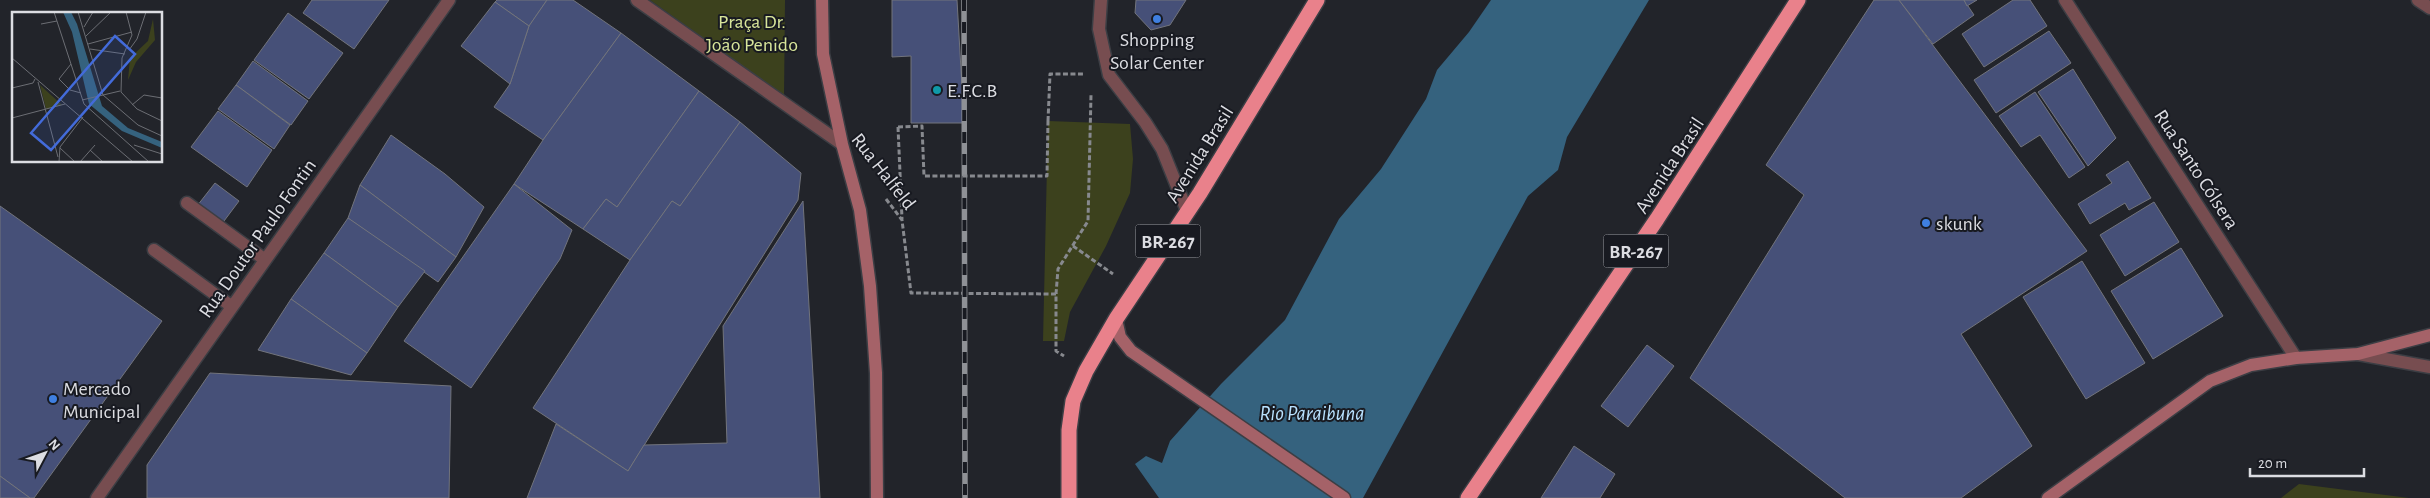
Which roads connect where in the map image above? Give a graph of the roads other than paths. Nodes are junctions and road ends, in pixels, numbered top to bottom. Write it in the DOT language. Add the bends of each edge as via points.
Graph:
graph roads {
  1 [pos="449,0"];
  2 [pos="636,0"];
  3 [pos="822,0"];
  4 [pos="1101,0"];
  5 [pos="1317,0"];
  6 [pos="1798,0"];
  7 [pos="2065,0"];
  8 [pos="2418,0"];
  9 [pos="2430,8"];
  10 [pos="842,144"];
  11 [pos="187,203"];
  12 [pos="1187,211"];
  13 [pos="154,250"];
  14 [pos="264,260"];
  15 [pos="231,306"];
  16 [pos="1116,319"];
  17 [pos="2430,335"];
  18 [pos="2358,354"];
  19 [pos="2296,358"];
  20 [pos="2430,367"];
  21 [pos="97,498"];
  22 [pos="877,498"];
  23 [pos="1069,498"];
  24 [pos="1344,498"];
  25 [pos="1468,498"];
  26 [pos="2048,498"];
  1 -- 14 [label="street, Rua Doutor Paulo Fontin"];
  2 -- 10 [label="street, Rua Halfeld"];
  3 -- 10 [label="street" via="823,54"];
  4 -- 12 [label="street" via="1099,29 1109,75 1162,149"];
  5 -- 12 [label="highway, Avenida Brasil / BR-267"];
  6 -- 25 [label="highway, Avenida Brasil / BR-267" via="1658,219"];
  7 -- 19 [label="street, Rua Santo Cólsera"];
  8 -- 9 [label="street"];
  10 -- 22 [label="street" via="860,210 870,286 876,374"];
  11 -- 14 [label="street"];
  12 -- 16 [label="highway, Avenida Brasil / BR-267"];
  13 -- 15 [label="street"];
  14 -- 15 [label="street, Rua Doutor Paulo Fontin"];
  15 -- 21 [label="street, Rua Doutor Paulo Fontin"];
  16 -- 23 [label="highway, Avenida Brasil / BR-267" via="1073,401 1069,430"];
  16 -- 24 [label="street" via="1120,337 1131,351"];
  17 -- 18 [label="street"];
  18 -- 19 [label="street"];
  18 -- 20 [label="street"];
  19 -- 26 [label="street" via="2251,365 2210,381"];
}
